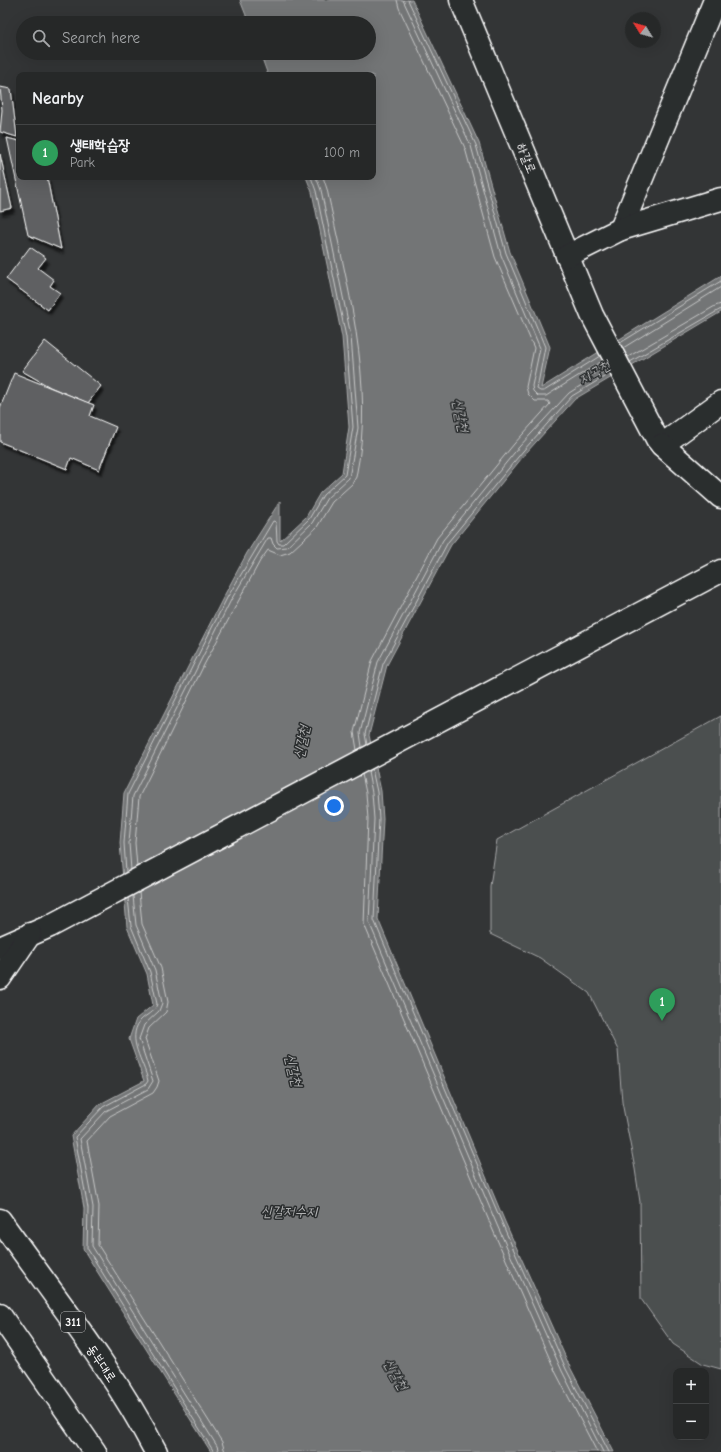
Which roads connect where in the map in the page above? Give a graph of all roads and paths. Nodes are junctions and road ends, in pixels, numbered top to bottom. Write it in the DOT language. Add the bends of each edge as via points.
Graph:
graph roads {
  1 [pos="461,0"];
  2 [pos="715,0"];
  3 [pos="721,199"];
  4 [pos="621,229"];
  5 [pos="567,256"];
  6 [pos="721,402"];
  7 [pos="660,442"];
  8 [pos="721,497"];
  9 [pos="721,571"];
  10 [pos="30,934"];
  11 [pos="0,948"];
  12 [pos="0,978"];
  13 [pos="0,1220"];
  14 [pos="0,1315"];
  15 [pos="95,1452"];
  16 [pos="156,1452"];
  1 -- 5 [label="main road, 하갈로"];
  2 -- 4 [label="main road"];
  3 -- 4 [label="main road"];
  4 -- 5 [label="main road"];
  5 -- 7 [label="main road, 하갈로" via="592,315"];
  6 -- 7 [label="main road"];
  7 -- 8 [label="main road"];
  9 -- 10 [label="main road" via="50,926"];
  10 -- 11 [label="main road"];
  10 -- 12 [label="main road"];
  13 -- 16 [label="main road, 동부대로 / 311" via="106,1367"];
  14 -- 15 [label="main road"];
}
